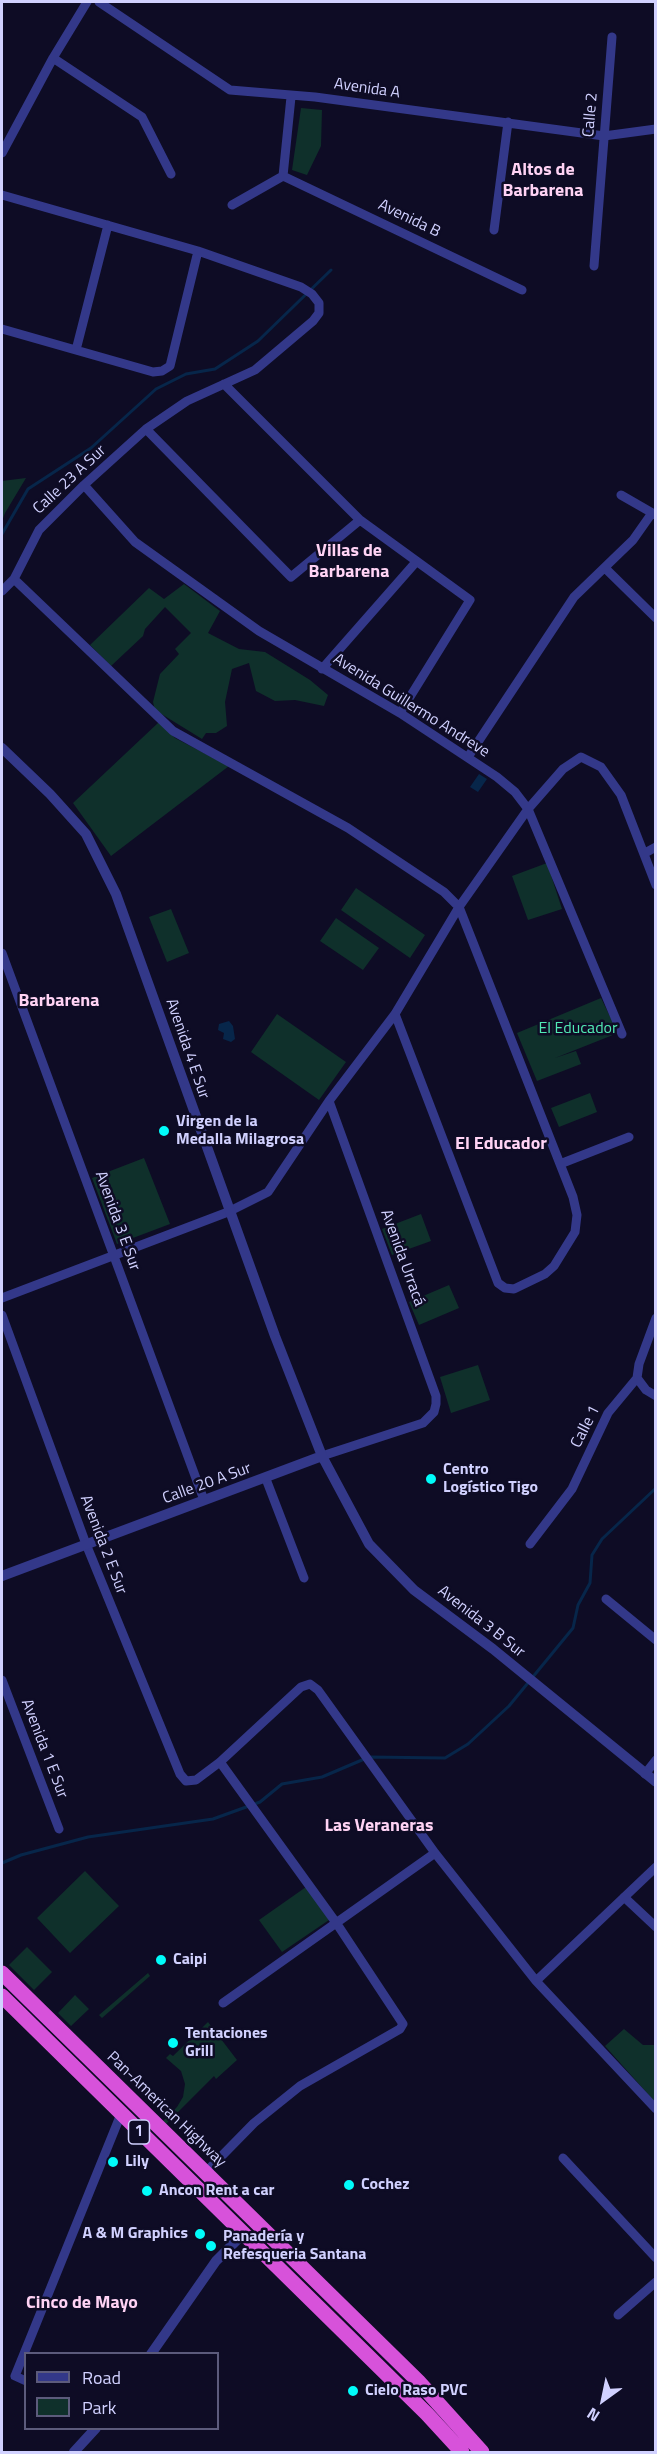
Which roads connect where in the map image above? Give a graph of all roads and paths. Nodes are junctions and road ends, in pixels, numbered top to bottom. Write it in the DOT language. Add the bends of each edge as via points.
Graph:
graph roads {
  1 [pos="87,2"];
  2 [pos="99,2"];
  3 [pos="612,37"];
  4 [pos="53,58"];
  5 [pos="291,97"];
  6 [pos="508,122"];
  7 [pos="656,129"];
  8 [pos="604,136"];
  9 [pos="2,153"];
  10 [pos="171,174"];
  11 [pos="283,176"];
  12 [pos="2,195"];
  13 [pos="232,205"];
  14 [pos="108,225"];
  15 [pos="494,230"];
  16 [pos="198,251"];
  17 [pos="594,266"];
  18 [pos="522,290"];
  19 [pos="2,329"];
  20 [pos="76,350"];
  21 [pos="224,384"];
  22 [pos="146,429"];
  23 [pos="84,485"];
  24 [pos="621,495"];
  25 [pos="654,514"];
  26 [pos="360,520"];
  27 [pos="416,562"];
  28 [pos="606,569"];
  29 [pos="14,579"];
  30 [pos="2,591"];
  31 [pos="656,618"];
  32 [pos="322,669"];
  33 [pos="400,713"];
  34 [pos="2,748"];
  35 [pos="468,758"];
  36 [pos="528,809"];
  37 [pos="656,848"];
  38 [pos="645,853"];
  39 [pos="656,885"];
  40 [pos="459,907"];
  41 [pos="2,953"];
  42 [pos="395,1014"];
  43 [pos="622,1034"];
  44 [pos="329,1101"];
  45 [pos="629,1137"];
  46 [pos="561,1164"];
  47 [pos="228,1212"];
  48 [pos="114,1256"];
  49 [pos="2,1298"];
  50 [pos="2,1316"];
  51 [pos="656,1318"];
  52 [pos="637,1378"];
  53 [pos="656,1396"];
  54 [pos="423,1423"];
  55 [pos="322,1456"];
  56 [pos="266,1479"];
  57 [pos="204,1500"];
  58 [pos="86,1544"];
  59 [pos="530,1544"];
  60 [pos="2,1576"];
  61 [pos="304,1578"];
  62 [pos="606,1599"];
  63 [pos="656,1640"];
  64 [pos="2,1680"];
  65 [pos="656,1760"];
  66 [pos="220,1762"];
  67 [pos="645,1774"];
  68 [pos="656,1782"];
  69 [pos="59,1829"];
  70 [pos="435,1853"];
  71 [pos="656,1867"];
  72 [pos="624,1897"];
  73 [pos="337,1924"];
  74 [pos="656,1928"];
  75 [pos="2,1973"];
  76 [pos="536,1981"];
  77 [pos="2,1996"];
  78 [pos="223,2003"];
  79 [pos="656,2109"];
  80 [pos="121,2114"];
  81 [pos="184,2153"];
  82 [pos="563,2158"];
  83 [pos="205,2173"];
  84 [pos="243,2234"];
  85 [pos="656,2258"];
  86 [pos="656,2282"];
  87 [pos="328,2294"];
  88 [pos="618,2315"];
  89 [pos="25,2352"];
  90 [pos="152,2352"];
  91 [pos="24,2354"];
  92 [pos="24,2380"];
  93 [pos="418,2380"];
  94 [pos="94,2430"];
  95 [pos="464,2451"];
  96 [pos="74,2452"];
  97 [pos="482,2452"];
  1 -- 4 [label="street"];
  2 -- 5 [label="street, Avenida A" via="230,90"];
  3 -- 8 [label="street, Calle 2"];
  4 -- 9 [label="street"];
  4 -- 10 [label="street" via="142,117"];
  5 -- 6 [label="street, Avenida A"];
  5 -- 11 [label="street"];
  6 -- 8 [label="street, Avenida A"];
  6 -- 15 [label="street"];
  7 -- 8 [label="street, Avenida A"];
  8 -- 17 [label="street, Calle 2"];
  11 -- 13 [label="street"];
  11 -- 18 [label="street, Avenida B"];
  12 -- 14 [label="street"];
  14 -- 16 [label="street"];
  14 -- 20 [label="street"];
  16 -- 20 [label="street" via="170,366 153,372"];
  16 -- 21 [label="street, Calle 23 A Sur" via="301,287 320,303 319,313 298,336 255,370"];
  19 -- 20 [label="street"];
  21 -- 22 [label="street, Calle 23 A Sur" via="188,401"];
  21 -- 26 [label="street"];
  22 -- 23 [label="street, Calle 23 A Sur"];
  22 -- 26 [label="street" via="291,577"];
  23 -- 29 [label="street, Calle 23 A Sur" via="39,530"];
  23 -- 32 [label="street, Avenida Guillermo Andreve" via="135,542 259,631"];
  24 -- 25 [label="street"];
  25 -- 28 [label="street"];
  26 -- 27 [label="street"];
  27 -- 32 [label="street"];
  27 -- 33 [label="street" via="470,600"];
  28 -- 31 [label="street"];
  28 -- 35 [label="street" via="574,597"];
  29 -- 30 [label="street, Calle 23 A Sur"];
  29 -- 40 [label="street" via="173,731 348,828 444,892"];
  32 -- 33 [label="street, Avenida Guillermo Andreve"];
  33 -- 35 [label="street, Avenida Guillermo Andreve"];
  34 -- 47 [label="street, Avenida 4 E Sur" via="86,834 116,894"];
  35 -- 36 [label="street, Avenida Guillermo Andreve" via="515,792"];
  36 -- 38 [label="street" via="563,769 581,757 601,767 621,795"];
  36 -- 40 [label="street"];
  36 -- 43 [label="street, Avenida Guillermo Andreve"];
  37 -- 38 [label="street"];
  38 -- 39 [label="street"];
  40 -- 42 [label="street"];
  40 -- 46 [label="street"];
  41 -- 48 [label="street, Avenida 3 E Sur"];
  42 -- 44 [label="street"];
  42 -- 46 [label="street" via="498,1283 505,1288 514,1289 545,1274 575,1232 577,1215"];
  44 -- 47 [label="street" via="268,1192"];
  44 -- 54 [label="street, Avenida Urracá" via="436,1396 434,1412"];
  45 -- 46 [label="street"];
  47 -- 48 [label="street"];
  47 -- 55 [label="street, Avenida 4 E Sur"];
  48 -- 49 [label="street"];
  48 -- 57 [label="street, Avenida 3 E Sur"];
  50 -- 58 [label="street, Avenida 2 E Sur"];
  51 -- 52 [label="street, Calle 1"];
  52 -- 53 [label="street"];
  52 -- 59 [label="street, Calle 1" via="608,1413 572,1489"];
  54 -- 55 [label="street, Calle 20 A Sur"];
  55 -- 56 [label="street, Calle 20 A Sur"];
  55 -- 67 [label="street, Avenida 3 B Sur" via="369,1544 389,1567"];
  56 -- 57 [label="street, Calle 20 A Sur"];
  56 -- 61 [label="street"];
  57 -- 58 [label="street, Calle 20 A Sur"];
  58 -- 60 [label="street, Calle 20 A Sur"];
  58 -- 66 [label="street, Avenida 2 E Sur" via="180,1774 186,1781 196,1780"];
  62 -- 63 [label="street"];
  64 -- 69 [label="street, Avenida 1 E Sur"];
  65 -- 67 [label="street"];
  66 -- 70 [label="street" via="301,1687 310,1684"];
  66 -- 73 [label="street"];
  67 -- 68 [label="street, Avenida 3 B Sur"];
  70 -- 73 [label="street"];
  70 -- 76 [label="street"];
  71 -- 72 [label="street"];
  72 -- 74 [label="street"];
  72 -- 76 [label="street"];
  73 -- 78 [label="street"];
  73 -- 83 [label="street" via="403,2024 300,2086 254,2123"];
  75 -- 81 [label="highway, Pan-American Highway / 1"];
  76 -- 79 [label="street"];
  77 -- 80 [label="highway, Pan-American Highway / 1"];
  80 -- 84 [label="highway, Pan-American Highway / 1"];
  80 -- 89 [label="street"];
  81 -- 83 [label="highway, Pan-American Highway / 1"];
  81 -- 84 [label="highway" via="238,2218"];
  82 -- 85 [label="street"];
  83 -- 87 [label="highway, Pan-American Highway / 1"];
  84 -- 87 [label="highway" via="258,2237"];
  84 -- 90 [label="street" via="216,2261"];
  84 -- 95 [label="highway, Pan-American Highway / 1"];
  86 -- 88 [label="street"];
  87 -- 93 [label="highway, Pan-American Highway / 1"];
  91 -- 92 [label="street" via="15,2376"];
  93 -- 95 [label="highway" via="456,2432"];
  93 -- 97 [label="highway, Pan-American Highway / 1"];
  94 -- 96 [label="street"];
}
